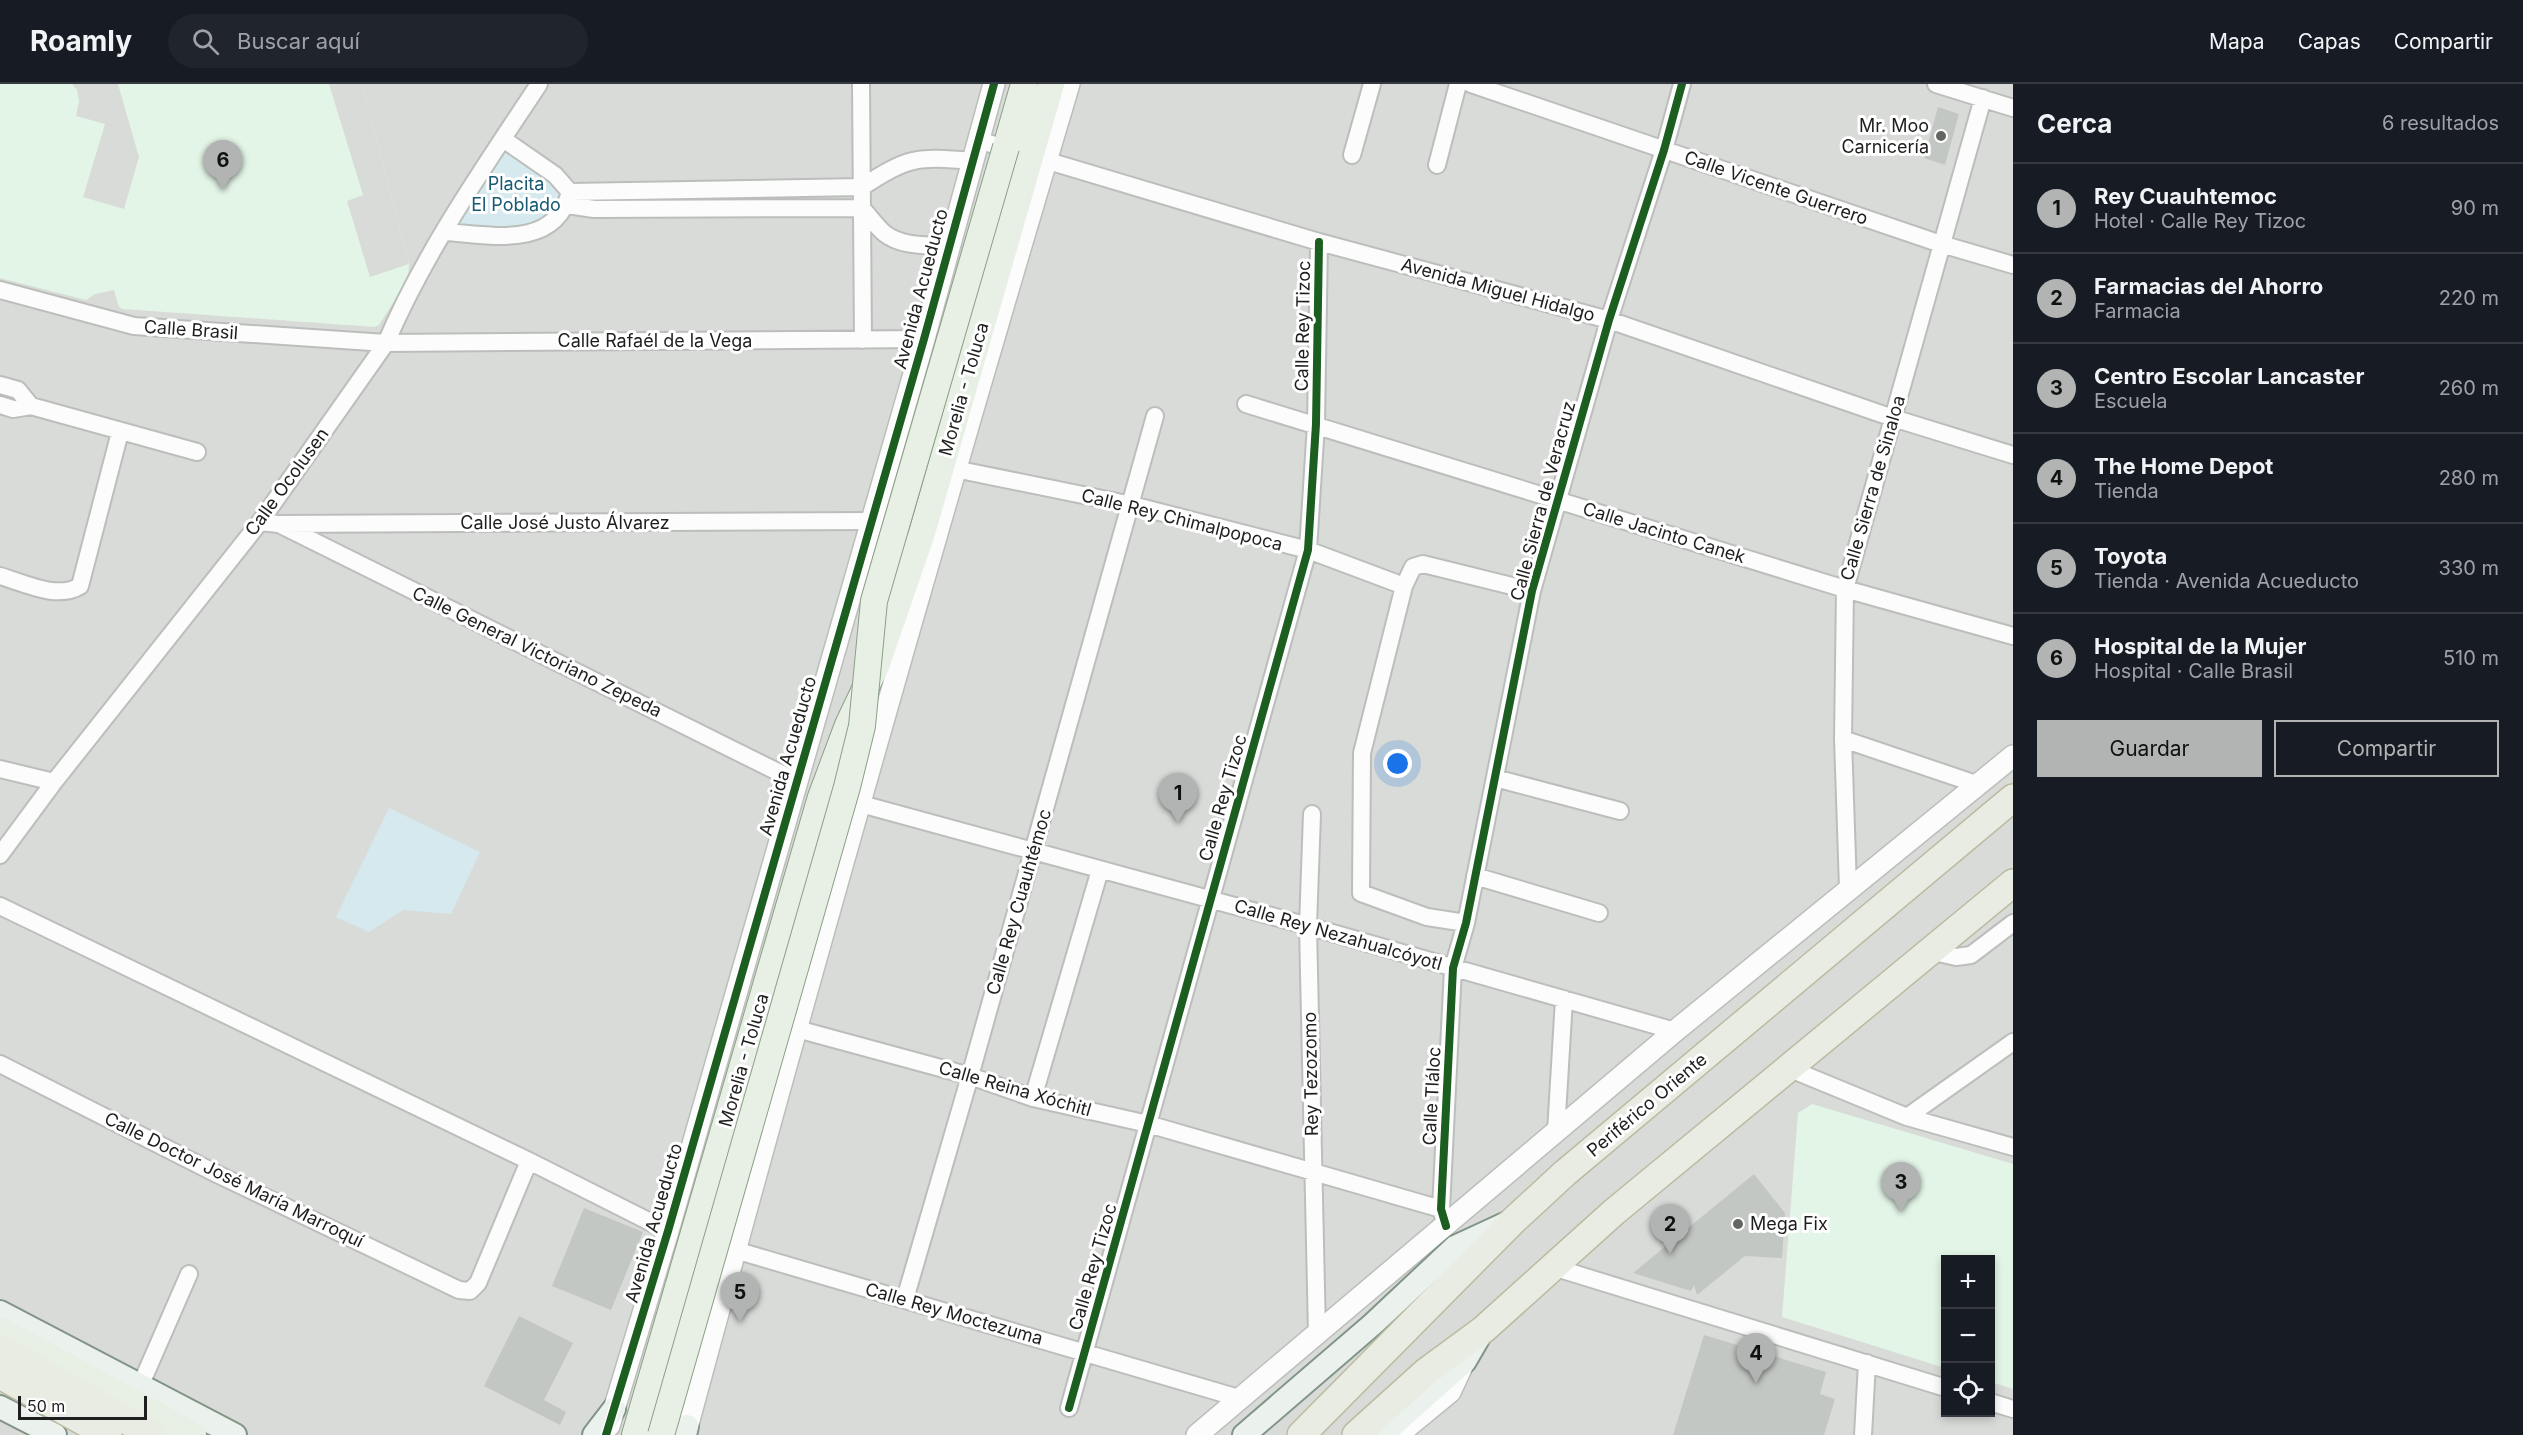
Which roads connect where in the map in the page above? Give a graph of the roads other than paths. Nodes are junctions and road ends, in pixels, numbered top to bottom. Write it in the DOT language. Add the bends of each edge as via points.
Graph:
graph roads {
  1 [pos="540,84"];
  2 [pos="861,84"];
  3 [pos="994,84"];
  4 [pos="1024,84"];
  5 [pos="1051,84"];
  6 [pos="1069,84"];
  7 [pos="1372,84"];
  8 [pos="1458,84"];
  9 [pos="1472,84"];
  10 [pos="1682,84"];
  11 [pos="1936,84"];
  12 [pos="1983,98"];
  13 [pos="2013,108"];
  14 [pos="503,139"];
  15 [pos="978,140"];
  16 [pos="1006,147"];
  17 [pos="1664,150"];
  18 [pos="1352,155"];
  19 [pos="1039,157"];
  20 [pos="972,161"];
  21 [pos="1437,165"];
  22 [pos="862,187"];
  23 [pos="569,199"];
  24 [pos="862,208"];
  25 [pos="445,232"];
  26 [pos="1319,242"];
  27 [pos="1941,244"];
  28 [pos="948,246"];
  29 [pos="2013,265"];
  30 [pos="0,290"];
  31 [pos="1609,320"];
  32 [pos="924,339"];
  33 [pos="863,340"];
  34 [pos="386,343"];
  35 [pos="0,385"];
  36 [pos="1246,404"];
  37 [pos="0,405"];
  38 [pos="31,406"];
  39 [pos="1155,416"];
  40 [pos="1893,418"];
  41 [pos="1316,424"];
  42 [pos="120,432"];
  43 [pos="197,452"];
  44 [pos="2013,455"];
  45 [pos="955,469"];
  46 [pos="1558,501"];
  47 [pos="1132,506"];
  48 [pos="870,521"];
  49 [pos="260,522"];
  50 [pos="278,524"];
  51 [pos="1308,550"];
  52 [pos="0,576"];
  53 [pos="1404,586"];
  54 [pos="1845,589"];
  55 [pos="1532,591"];
  56 [pos="2013,636"];
  57 [pos="1843,740"];
  58 [pos="2013,756"];
  59 [pos="0,769"];
  60 [pos="1495,778"];
  61 [pos="796,781"];
  62 [pos="54,782"];
  63 [pos="1979,785"];
  64 [pos="2013,798"];
  65 [pos="861,804"];
  66 [pos="1620,811"];
  67 [pos="1312,814"];
  68 [pos="1033,850"];
  69 [pos="0,855"];
  70 [pos="1100,870"];
  71 [pos="1475,876"];
  72 [pos="2013,883"];
  73 [pos="1848,888"];
  74 [pos="1210,900"];
  75 [pos="0,906"];
  76 [pos="1599,913"];
  77 [pos="1466,923"];
  78 [pos="2013,923"];
  79 [pos="1308,926"];
  80 [pos="1930,951"];
  81 [pos="1454,968"];
  82 [pos="1564,999"];
  83 [pos="797,1029"];
  84 [pos="1675,1031"];
  85 [pos="2013,1042"];
  86 [pos="0,1064"];
  87 [pos="1788,1068"];
  88 [pos="970,1076"];
  89 [pos="1033,1098"];
  90 [pos="1907,1116"];
  91 [pos="1148,1124"];
  92 [pos="1556,1132"];
  93 [pos="2013,1147"];
  94 [pos="529,1161"];
  95 [pos="1313,1172"];
  96 [pos="1443,1217"];
  97 [pos="1514,1220"];
  98 [pos="668,1231"];
  99 [pos="1455,1247"];
  100 [pos="735,1250"];
  101 [pos="1396,1267"];
  102 [pos="1553,1267"];
  103 [pos="189,1274"];
  104 [pos="905,1299"];
  105 [pos="0,1312"];
  106 [pos="1484,1329"];
  107 [pos="0,1330"];
  108 [pos="1317,1334"];
  109 [pos="0,1348"];
  110 [pos="1085,1352"];
  111 [pos="1465,1361"];
  112 [pos="1867,1363"];
  113 [pos="0,1375"];
  114 [pos="141,1384"];
  115 [pos="1941,1386"];
  116 [pos="1242,1399"];
  117 [pos="1995,1404"];
  118 [pos="0,1407"];
  119 [pos="1069,1408"];
  120 [pos="614,1409"];
  121 [pos="2013,1409"];
  122 [pos="686,1432"];
  123 [pos="55,1435"];
  124 [pos="108,1435"];
  125 [pos="152,1435"];
  126 [pos="193,1435"];
  127 [pos="236,1435"];
  128 [pos="594,1435"];
  129 [pos="606,1435"];
  130 [pos="635,1435"];
  131 [pos="661,1435"];
  132 [pos="1197,1435"];
  133 [pos="1244,1435"];
  134 [pos="1301,1435"];
  135 [pos="1356,1435"];
  136 [pos="1382,1435"];
  137 [pos="1397,1435"];
  138 [pos="1863,1435"];
  1 -- 14 [label="street, Calle Ocolusen"];
  2 -- 22 [label="street"];
  3 -- 15 [label="street, Avenida Acueducto"];
  4 -- 16 [label="main road, Morelia - Toluca"];
  5 -- 19 [label="main road, Morelia - Toluca"];
  6 -- 19 [label="street"];
  7 -- 18 [label="street"];
  8 -- 21 [label="street"];
  9 -- 17 [label="street, Calle Vicente Guerrero"];
  10 -- 17 [label="street, Calle Sierra de Veracruz"];
  11 -- 12 [label="street"];
  12 -- 13 [label="street"];
  12 -- 27 [label="street, Calle Sierra de Sinaloa"];
  14 -- 23 [label="street" via="555,175"];
  14 -- 25 [label="street, Calle Ocolusen"];
  15 -- 16 [label="street, Avenida Miguel Hidalgo"];
  15 -- 20 [label="street, Avenida Acueducto"];
  16 -- 19 [label="street, Avenida Miguel Hidalgo"];
  16 -- 131 [label="main road, Morelia - Toluca, bridge" via="874,601 862,726 847,787"];
  17 -- 27 [label="street, Calle Vicente Guerrero"];
  17 -- 31 [label="street, Calle Sierra de Veracruz"];
  19 -- 26 [label="street, Avenida Miguel Hidalgo"];
  19 -- 45 [label="street"];
  19 -- 130 [label="main road, Morelia - Toluca, bridge" via="922,533 876,666 821,797"];
  20 -- 22 [label="street" via="914,160 896,165"];
  20 -- 28 [label="street, Avenida Acueducto"];
  22 -- 23 [label="street"];
  22 -- 24 [label="street"];
  23 -- 24 [label="street" via="594,209"];
  23 -- 25 [label="street" via="556,220 530,233 514,236"];
  24 -- 28 [label="street" via="883,233 894,239"];
  24 -- 33 [label="street"];
  25 -- 34 [label="street, Calle Ocolusen" via="400,310"];
  26 -- 31 [label="street, Avenida Miguel Hidalgo"];
  26 -- 41 [label="street, Calle Rey Tizoc"];
  27 -- 29 [label="street, Calle Vicente Guerrero"];
  27 -- 40 [label="street, Calle Sierra de Sinaloa"];
  28 -- 32 [label="street, Avenida Acueducto"];
  30 -- 34 [label="street, Calle Brasil" via="134,326"];
  31 -- 40 [label="street, Avenida Miguel Hidalgo"];
  31 -- 46 [label="street, Calle Sierra de Veracruz"];
  32 -- 33 [label="street, Calle Rafaél de la Vega"];
  32 -- 48 [label="street, Avenida Acueducto"];
  33 -- 34 [label="street, Calle Rafaél de la Vega"];
  34 -- 49 [label="street, Calle Ocolusen"];
  35 -- 38 [label="street" via="18,390"];
  36 -- 41 [label="street, Calle Jacinto Canek"];
  37 -- 38 [label="street" via="13,409"];
  38 -- 42 [label="street"];
  39 -- 47 [label="street, Calle Rey Cuauhtémoc"];
  40 -- 44 [label="street, Avenida Miguel Hidalgo"];
  40 -- 54 [label="street, Calle Sierra de Sinaloa"];
  41 -- 46 [label="street, Calle Jacinto Canek"];
  41 -- 51 [label="street, Calle Rey Tizoc"];
  42 -- 43 [label="street"];
  42 -- 52 [label="street" via="80,586 70,592 53,591"];
  45 -- 47 [label="street, Calle Rey Chimalpopoca"];
  45 -- 65 [label="street"];
  46 -- 54 [label="street, Calle Jacinto Canek"];
  46 -- 55 [label="street, Calle Sierra de Veracruz"];
  47 -- 51 [label="street, Calle Rey Chimalpopoca"];
  47 -- 68 [label="street, Calle Rey Cuauhtémoc"];
  48 -- 50 [label="street, Calle José Justo Álvarez"];
  48 -- 61 [label="street, Avenida Acueducto"];
  49 -- 50 [label="street, Calle José Justo Álvarez"];
  49 -- 62 [label="street, Calle Ocolusen"];
  50 -- 61 [label="street, Calle General Victoriano Zepeda"];
  51 -- 53 [label="street, Calle Rey Chimalpopoca"];
  51 -- 74 [label="street, Calle Rey Tizoc"];
  53 -- 55 [label="street" via="1413,567 1423,564"];
  53 -- 77 [label="street" via="1362,753 1361,893 1428,917"];
  54 -- 56 [label="street, Calle Jacinto Canek"];
  54 -- 57 [label="street, Calle Sierra de Sinaloa"];
  55 -- 60 [label="street, Calle Sierra de Veracruz"];
  57 -- 63 [label="street"];
  57 -- 73 [label="street, Calle Sierra de Sinaloa"];
  58 -- 63 [label="street"];
  59 -- 62 [label="street"];
  60 -- 66 [label="street"];
  60 -- 71 [label="street, Calle Sierra de Veracruz"];
  61 -- 98 [label="street, Avenida Acueducto"];
  62 -- 69 [label="street, Calle Ocolusen"];
  63 -- 73 [label="street"];
  64 -- 97 [label="highway, Periférico Oriente"];
  65 -- 68 [label="street, Calle Rey Nezahualcóyotl"];
  65 -- 83 [label="street"];
  67 -- 79 [label="street, Rey Tezozomo"];
  68 -- 70 [label="street, Calle Rey Nezahualcóyotl"];
  68 -- 88 [label="street, Calle Rey Cuauhtémoc"];
  70 -- 74 [label="street, Calle Rey Nezahualcóyotl"];
  70 -- 89 [label="street"];
  71 -- 76 [label="street"];
  71 -- 77 [label="street, Calle Sierra de Veracruz"];
  72 -- 80 [label="highway"];
  73 -- 84 [label="street"];
  74 -- 79 [label="street, Calle Rey Nezahualcóyotl"];
  74 -- 91 [label="street, Calle Rey Tizoc"];
  75 -- 94 [label="street"];
  77 -- 81 [label="street, Calle Sierra de Veracruz"];
  78 -- 80 [label="street" via="1971,955"];
  79 -- 81 [label="street, Calle Rey Nezahualcóyotl"];
  79 -- 95 [label="street, Rey Tezozomo"];
  80 -- 87 [label="highway"];
  81 -- 82 [label="street, Calle Rey Nezahualcóyotl"];
  81 -- 96 [label="street, Calle Tláloc"];
  82 -- 84 [label="street, Calle Rey Nezahualcóyotl"];
  82 -- 92 [label="street"];
  83 -- 88 [label="street, Calle Reina Xóchitl"];
  83 -- 100 [label="street"];
  84 -- 92 [label="street"];
  85 -- 90 [label="street"];
  86 -- 94 [label="street, Calle Doctor José María Marroquí" via="459,1290 470,1291 478,1283"];
  87 -- 90 [label="street"];
  87 -- 102 [label="highway"];
  88 -- 89 [label="street, Calle Reina Xóchitl"];
  88 -- 104 [label="street, Calle Rey Cuauhtémoc"];
  89 -- 91 [label="street, Calle Reina Xóchitl"];
  90 -- 93 [label="street"];
  91 -- 95 [label="street, Calle Reina Xóchitl"];
  91 -- 110 [label="street, Calle Rey Tizoc"];
  92 -- 96 [label="street"];
  94 -- 98 [label="street"];
  95 -- 96 [label="street, Calle Reina Xóchitl"];
  95 -- 108 [label="street, Rey Tezozomo"];
  96 -- 101 [label="street"];
  97 -- 99 [label="main road"];
  97 -- 134 [label="highway, Periférico Oriente"];
  98 -- 120 [label="street, Avenida Acueducto"];
  99 -- 101 [label="street"];
  99 -- 133 [label="main road"];
  100 -- 104 [label="street, Calle Rey Moctezuma"];
  100 -- 122 [label="street"];
  101 -- 108 [label="street"];
  102 -- 106 [label="highway"];
  102 -- 112 [label="street"];
  103 -- 114 [label="street"];
  104 -- 110 [label="street, Calle Rey Moctezuma"];
  105 -- 114 [label="main road"];
  106 -- 111 [label="main road"];
  106 -- 135 [label="highway" via="1427,1371"];
  107 -- 126 [label="main road"];
  108 -- 116 [label="street"];
  109 -- 125 [label="highway"];
  110 -- 116 [label="street, Calle Rey Moctezuma"];
  110 -- 119 [label="street, Calle Rey Tizoc"];
  111 -- 136 [label="main road"];
  111 -- 137 [label="street" via="1450,1392"];
  112 -- 115 [label="street"];
  112 -- 138 [label="street"];
  113 -- 124 [label="highway"];
  114 -- 127 [label="main road"];
  116 -- 132 [label="street"];
  117 -- 121 [label="street"];
  118 -- 123 [label="main road"];
  120 -- 128 [label="main road"];
  120 -- 129 [label="street, Avenida Acueducto"];
}
